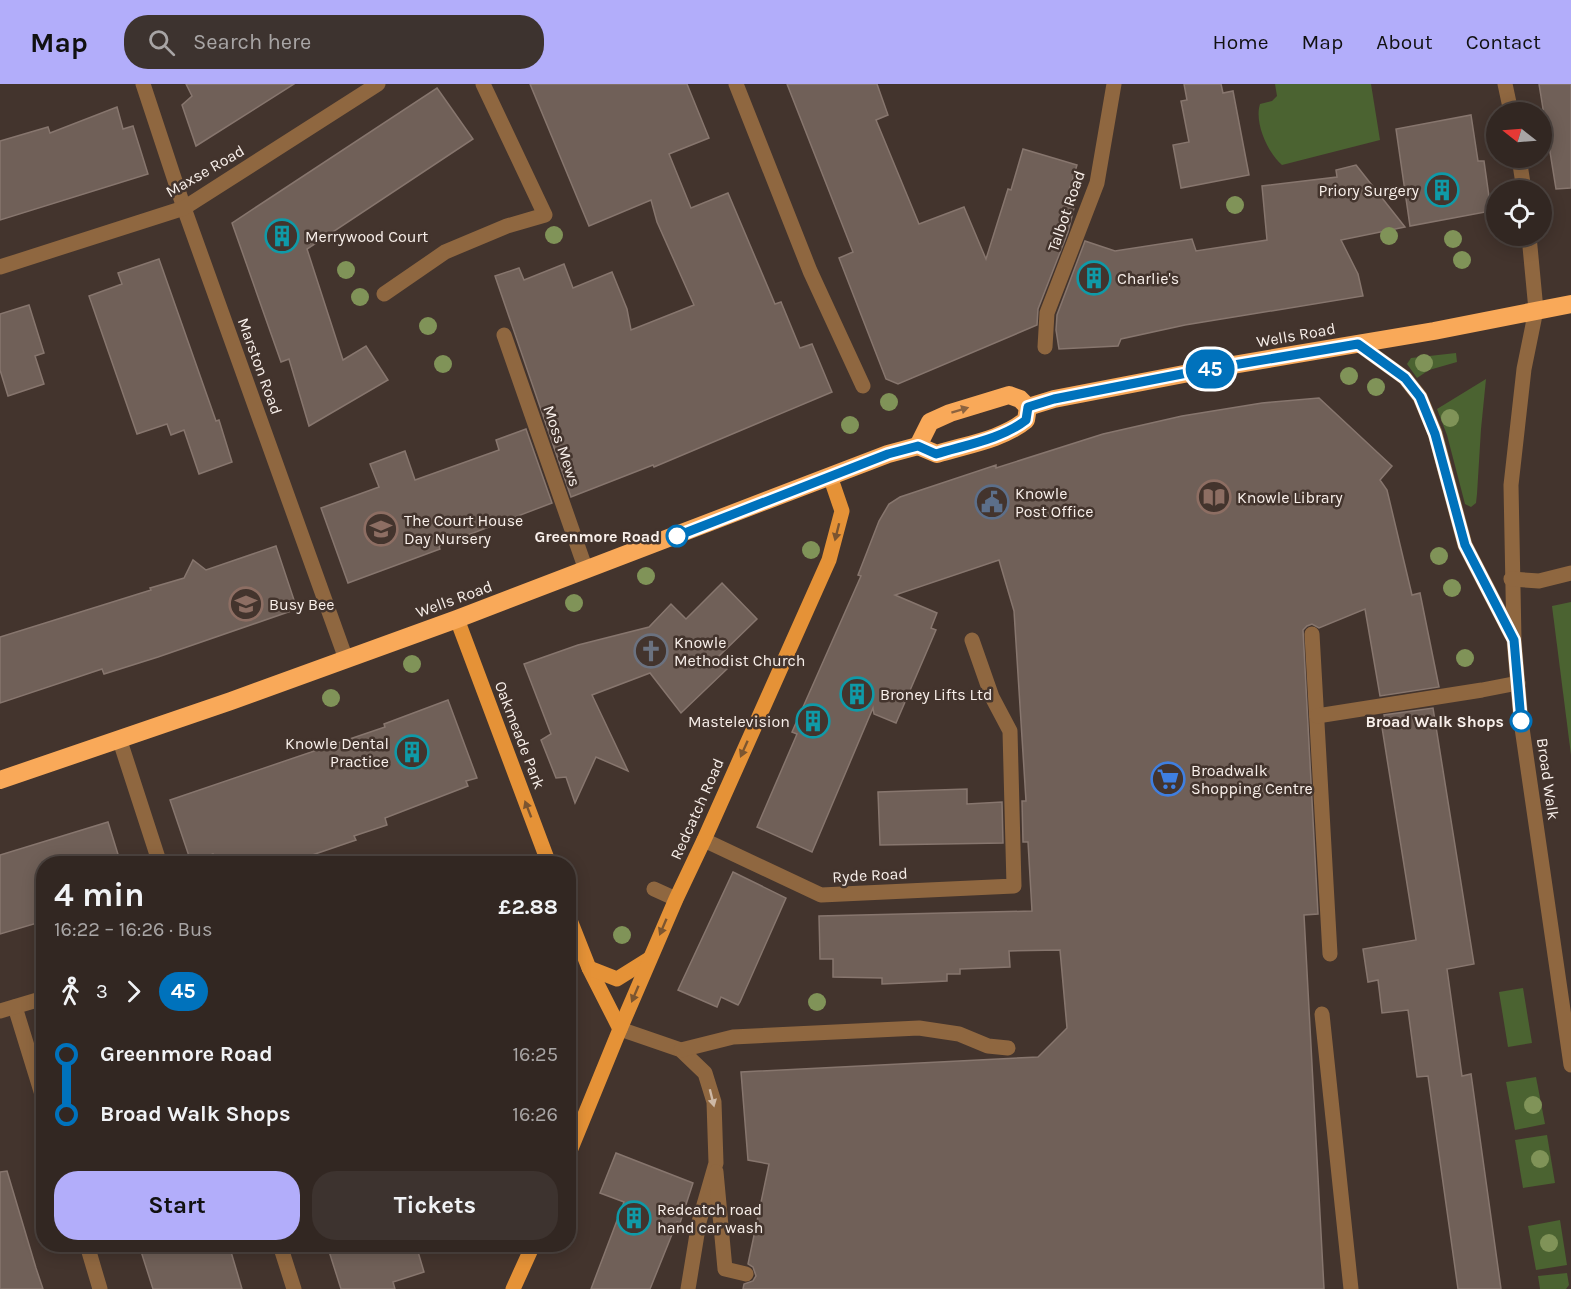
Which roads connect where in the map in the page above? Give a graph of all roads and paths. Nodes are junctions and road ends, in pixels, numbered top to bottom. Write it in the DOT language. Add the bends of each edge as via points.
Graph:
graph roads {
  1 [pos="143,84"];
  2 [pos="378,84"];
  3 [pos="483,84"];
  4 [pos="736,84"];
  5 [pos="1114,84"];
  6 [pos="1505,84"];
  7 [pos="1509,102"];
  8 [pos="184,208"];
  9 [pos="1530,246"];
  10 [pos="0,267"];
  11 [pos="384,294"];
  12 [pos="1571,304"];
  13 [pos="1536,310"];
  14 [pos="504,335"];
  15 [pos="1358,344"];
  16 [pos="1045,346"];
  17 [pos="863,386"];
  18 [pos="1028,407"];
  19 [pos="918,446"];
  20 [pos="830,476"];
  21 [pos="585,570"];
  22 [pos="1571,573"];
  23 [pos="1511,579"];
  24 [pos="457,619"];
  25 [pos="1312,634"];
  26 [pos="972,640"];
  27 [pos="1514,640"];
  28 [pos="346,659"];
  29 [pos="1518,683"];
  30 [pos="1317,716"];
  31 [pos="120,741"];
  32 [pos="0,780"];
  33 [pos="704,840"];
  34 [pos="157,856"];
  35 [pos="546,856"];
  36 [pos="654,889"];
  37 [pos="675,898"];
  38 [pos="576,936"];
  39 [pos="1330,954"];
  40 [pos="650,958"];
  41 [pos="588,968"];
  42 [pos="36,1000"];
  43 [pos="15,1007"];
  44 [pos="0,1011"];
  45 [pos="1322,1014"];
  46 [pos="620,1029"];
  47 [pos="1008,1048"];
  48 [pos="681,1050"];
  49 [pos="1571,1065"];
  50 [pos="36,1075"];
  51 [pos="576,1136"];
  52 [pos="716,1163"];
  53 [pos="89,1252"];
  54 [pos="282,1252"];
  55 [pos="530,1252"];
  56 [pos="746,1274"];
  57 [pos="100,1289"];
  58 [pos="294,1289"];
  59 [pos="513,1289"];
  60 [pos="688,1289"];
  61 [pos="1352,1289"];
  1 -- 8 [label="street, Marston Road"];
  2 -- 8 [label="street, Maxse Road"];
  3 -- 11 [label="street" via="545,215 445,252"];
  4 -- 17 [label="street" via="810,272"];
  5 -- 16 [label="street, Talbot Road" via="1097,183 1047,313"];
  6 -- 7 [label="street"];
  8 -- 10 [label="street, Maxse Road"];
  8 -- 28 [label="street, Marston Road"];
  9 -- 13 [label="street, Broad Walk"];
  12 -- 13 [label="highway, Wells Road"];
  13 -- 15 [label="highway, Wells Road"];
  13 -- 23 [label="street, Broad Walk" via="1524,369 1511,485"];
  14 -- 21 [label="street, Moss Mews"];
  15 -- 18 [label="highway, Wells Road" via="1192,372"];
  15 -- 27 [label="street, Broad Walk" via="1405,378 1420,397 1435,434 1465,545"];
  18 -- 19 [label="highway, Wells Road" via="1026,420 993,437 936,454"];
  19 -- 18 [label="highway, one-way" via="930,422 950,413 1009,395"];
  19 -- 20 [label="highway, Wells Road"];
  20 -- 21 [label="highway, Wells Road"];
  20 -- 33 [label="main road, Redcatch Road, one-way" via="842,512 830,560"];
  21 -- 24 [label="highway, Wells Road"];
  22 -- 23 [label="street" via="1539,581"];
  23 -- 27 [label="street, Broad Walk"];
  24 -- 28 [label="highway, Wells Road"];
  35 -- 24 [label="main road, Oakmeade Park, one-way"];
  25 -- 30 [label="street"];
  26 -- 33 [label="street, Ryde Road" via="992,697 1010,731 1014,886 821,895"];
  27 -- 29 [label="street, Broad Walk"];
  28 -- 31 [label="highway, Wells Road"];
  29 -- 30 [label="street"];
  29 -- 49 [label="street, Broad Walk"];
  30 -- 39 [label="street"];
  31 -- 32 [label="highway, Wells Road"];
  31 -- 34 [label="street"];
  33 -- 37 [label="main road, Redcatch Road"];
  36 -- 37 [label="street"];
  37 -- 40 [label="main road, Redcatch Road, one-way"];
  38 -- 41 [label="main road"];
  40 -- 41 [label="main road" via="617,979"];
  40 -- 46 [label="main road, Redcatch Road, one-way"];
  41 -- 46 [label="main road"];
  42 -- 43 [label="street"];
  43 -- 44 [label="street"];
  43 -- 50 [label="street"];
  45 -- 61 [label="street"];
  46 -- 48 [label="street"];
  46 -- 51 [label="main road, Redcatch Road"];
  47 -- 48 [label="street" via="919,1028 733,1038"];
  48 -- 52 [label="street, one-way" via="705,1073 714,1102"];
  52 -- 56 [label="street" via="726,1269"];
  52 -- 60 [label="street" via="699,1222"];
  53 -- 57 [label="street"];
  54 -- 58 [label="street"];
  55 -- 59 [label="main road"];
}
